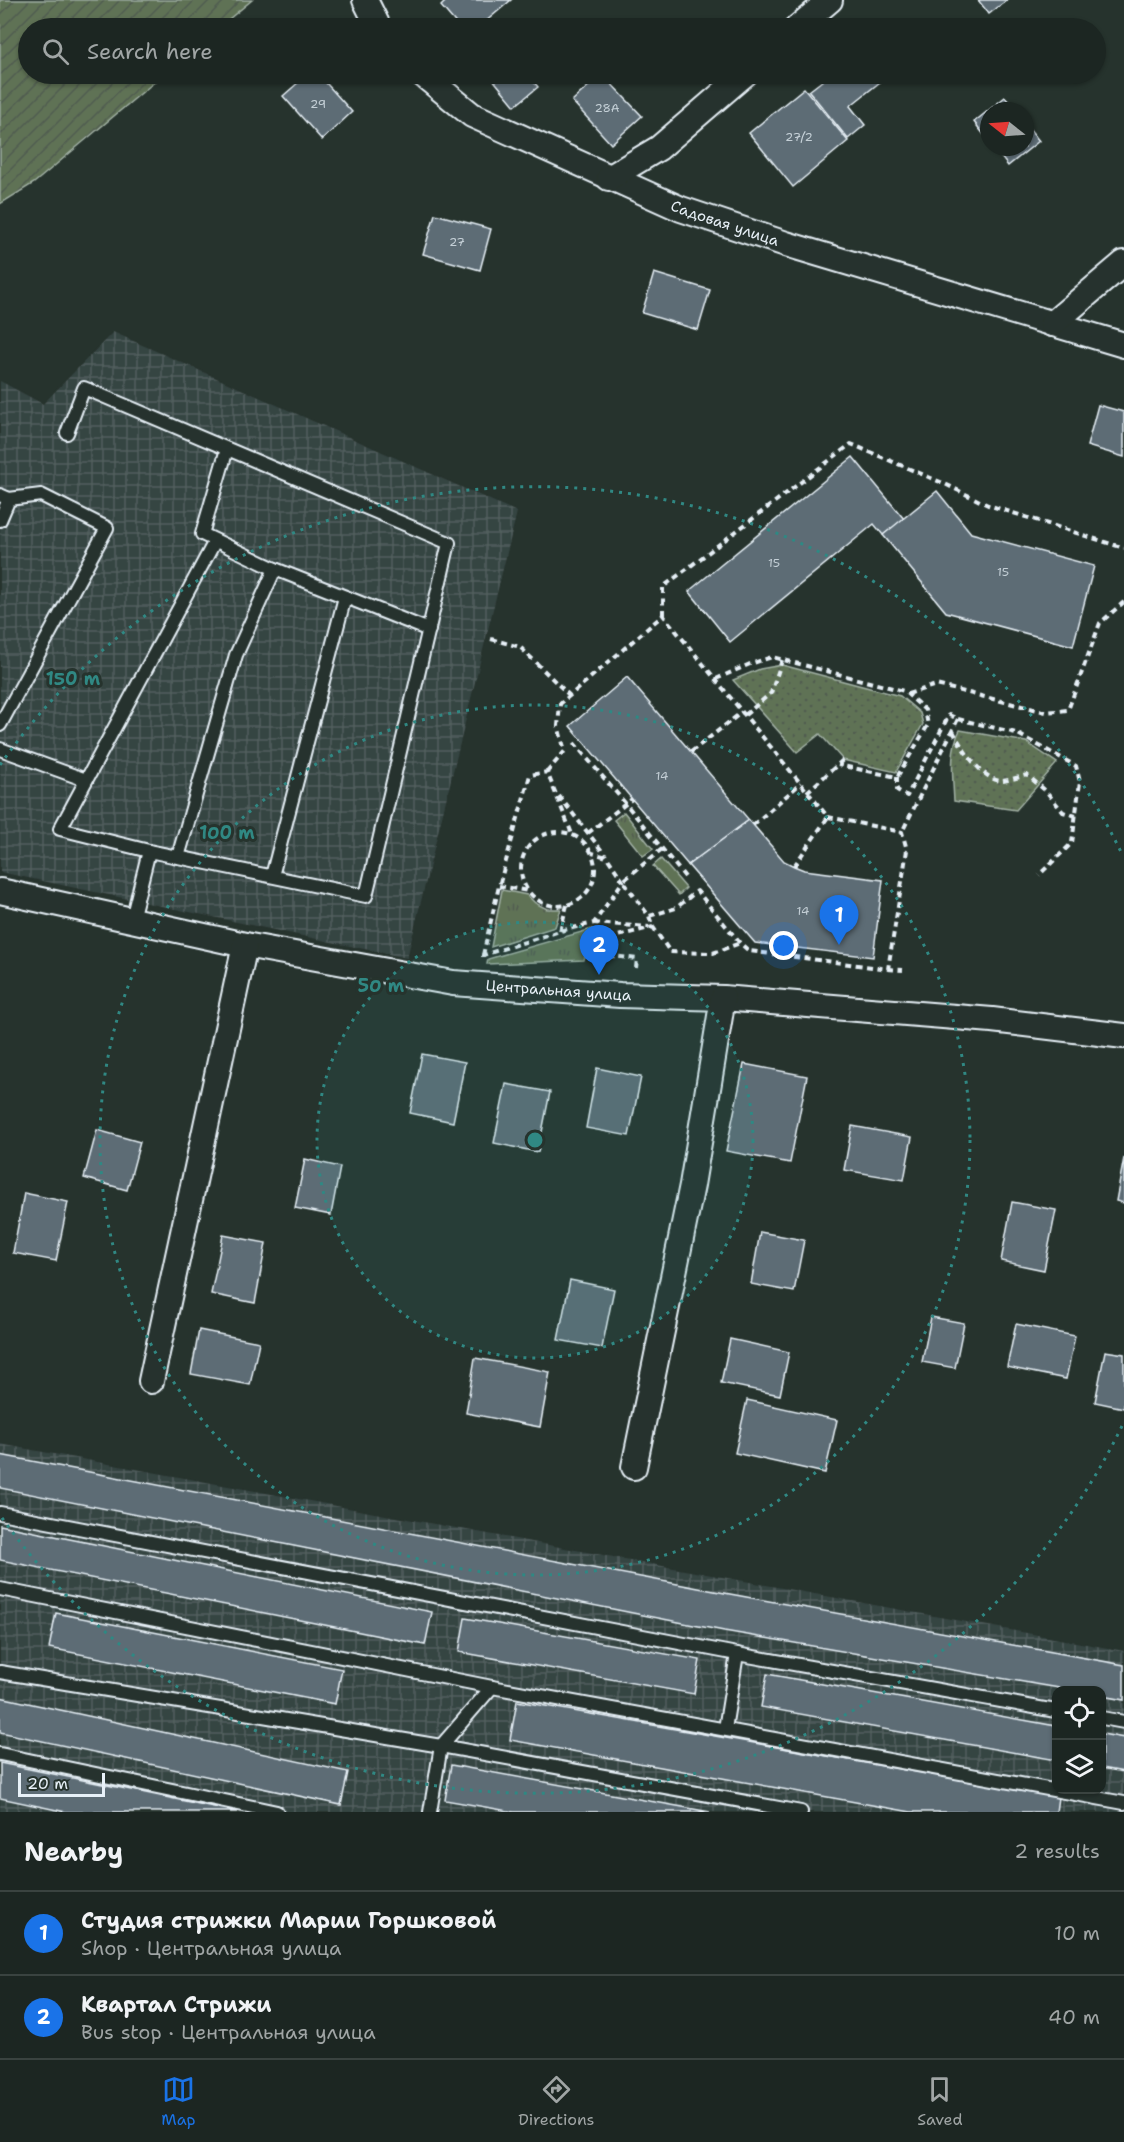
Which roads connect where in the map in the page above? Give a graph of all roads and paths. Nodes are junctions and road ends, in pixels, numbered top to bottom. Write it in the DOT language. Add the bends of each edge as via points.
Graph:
graph roads {
  1 [pos="364,0"];
  2 [pos="830,0"];
  3 [pos="374,18"];
  4 [pos="809,18"];
  5 [pos="434,84"];
  6 [pos="733,84"];
  7 [pos="609,178"];
  8 [pos="1124,263"];
  9 [pos="1052,324"];
  10 [pos="1124,345"];
  11 [pos="67,433"];
  12 [pos="227,449"];
  13 [pos="5,497"];
  14 [pos="0,520"];
  15 [pos="215,541"];
  16 [pos="1124,548"];
  17 [pos="275,569"];
  18 [pos="345,597"];
  19 [pos="1124,602"];
  20 [pos="663,615"];
  21 [pos="429,630"];
  22 [pos="492,639"];
  23 [pos="782,660"];
  24 [pos="716,679"];
  25 [pos="908,694"];
  26 [pos="570,696"];
  27 [pos="744,713"];
  28 [pos="958,720"];
  29 [pos="0,725"];
  30 [pos="953,730"];
  31 [pos="574,743"];
  32 [pos="0,748"];
  33 [pos="691,752"];
  34 [pos="843,760"];
  35 [pos="838,765"];
  36 [pos="547,772"];
  37 [pos="897,777"];
  38 [pos="86,780"];
  39 [pos="801,783"];
  40 [pos="555,792"];
  41 [pos="807,792"];
  42 [pos="632,799"];
  43 [pos="626,804"];
  44 [pos="1076,816"];
  45 [pos="828,818"];
  46 [pos="753,825"];
  47 [pos="902,832"];
  48 [pos="588,833"];
  49 [pos="572,834"];
  50 [pos="662,849"];
  51 [pos="149,851"];
  52 [pos="592,853"];
  53 [pos="178,857"];
  54 [pos="607,857"];
  55 [pos="794,866"];
  56 [pos="1039,875"];
  57 [pos="272,876"];
  58 [pos="685,877"];
  59 [pos="623,881"];
  60 [pos="499,886"];
  61 [pos="0,891"];
  62 [pos="529,891"];
  63 [pos="567,905"];
  64 [pos="649,916"];
  65 [pos="132,919"];
  66 [pos="594,923"];
  67 [pos="653,927"];
  68 [pos="560,931"];
  69 [pos="740,943"];
  70 [pos="245,945"];
  71 [pos="483,955"];
  72 [pos="636,968"];
  73 [pos="888,969"];
  74 [pos="903,970"];
  75 [pos="477,984"];
  76 [pos="723,998"];
  77 [pos="1124,1036"];
  78 [pos="151,1381"];
  79 [pos="634,1467"];
  80 [pos="0,1513"];
  81 [pos="0,1589"];
  82 [pos="737,1654"];
  83 [pos="0,1672"];
  84 [pos="492,1687"];
  85 [pos="1052,1710"];
  86 [pos="1106,1719"];
  87 [pos="1124,1722"];
  88 [pos="724,1729"];
  89 [pos="441,1746"];
  90 [pos="0,1754"];
  91 [pos="1124,1803"];
  92 [pos="277,1812"];
  93 [pos="430,1812"];
  94 [pos="801,1812"];
  1 -- 3 [label="street"];
  2 -- 4 [label="street"];
  5 -- 7 [label="street, Садовая улица" via="472,115"];
  6 -- 7 [label="street" via="659,148"];
  7 -- 9 [label="street, Садовая улица" via="681,209 786,244"];
  8 -- 9 [label="street"];
  9 -- 10 [label="street, Садовая улица"];
  11 -- 12 [label="lane" via="84,388"];
  12 -- 15 [label="lane" via="201,534"];
  12 -- 21 [label="lane" via="449,543"];
  13 -- 14 [label="lane"];
  13 -- 29 [label="lane" via="41,495 107,528"];
  15 -- 17 [label="lane"];
  15 -- 38 [label="lane"];
  16 -- 20 [label="path" via="988,505 851,444 663,587"];
  17 -- 18 [label="lane"];
  17 -- 53 [label="lane" via="236,655"];
  18 -- 21 [label="lane"];
  18 -- 57 [label="lane"];
  19 -- 25 [label="path" via="1100,623 1068,710 1046,712 936,685"];
  20 -- 24 [label="path"];
  20 -- 26 [label="path"];
  21 -- 57 [label="lane" via="366,896"];
  22 -- 26 [label="path" via="520,647"];
  23 -- 24 [label="path" via="772,657"];
  23 -- 25 [label="path"];
  23 -- 27 [label="path" via="771,693"];
  24 -- 27 [label="path"];
  25 -- 37 [label="path" via="926,710 928,725"];
  26 -- 36 [label="path" via="560,704 558,726 565,751"];
  27 -- 33 [label="path"];
  27 -- 39 [label="path"];
  28 -- 30 [label="path"];
  28 -- 37 [label="path" via="949,714 908,796 897,790"];
  28 -- 44 [label="path" via="1016,733 1076,766 1080,782"];
  30 -- 44 [label="path" via="988,777 1002,781 1027,775 1064,812"];
  30 -- 47 [label="path"];
  31 -- 43 [label="path"];
  32 -- 38 [label="lane"];
  34 -- 35 [label="path"];
  35 -- 37 [label="path"];
  35 -- 41 [label="path"];
  36 -- 40 [label="path"];
  36 -- 60 [label="path" via="530,775"];
  38 -- 51 [label="lane" via="60,829"];
  39 -- 41 [label="path"];
  39 -- 46 [label="path"];
  40 -- 48 [label="path"];
  40 -- 49 [label="path"];
  41 -- 45 [label="path"];
  42 -- 43 [label="path"];
  43 -- 48 [label="path"];
  43 -- 50 [label="path"];
  44 -- 56 [label="path" via="1072,843"];
  45 -- 47 [label="path"];
  45 -- 55 [label="path"];
  47 -- 73 [label="path" via="907,850"];
  48 -- 54 [label="path"];
  49 -- 52 [label="path"];
  49 -- 62 [label="path" via="541,836 526,851 521,871"];
  50 -- 58 [label="path"];
  50 -- 59 [label="path"];
  51 -- 53 [label="lane"];
  51 -- 65 [label="lane"];
  52 -- 54 [label="path"];
  52 -- 63 [label="path" via="592,884 586,894"];
  53 -- 57 [label="lane"];
  54 -- 59 [label="path"];
  59 -- 64 [label="path"];
  59 -- 66 [label="path"];
  60 -- 62 [label="path"];
  60 -- 71 [label="path"];
  61 -- 65 [label="street, Центральная улица"];
  62 -- 63 [label="path" via="550,905"];
  63 -- 68 [label="path"];
  64 -- 67 [label="path"];
  64 -- 69 [label="path" via="676,908 697,891"];
  65 -- 70 [label="street, Центральная улица"];
  66 -- 67 [label="path"];
  66 -- 68 [label="path"];
  67 -- 69 [label="path" via="670,952 713,953"];
  67 -- 72 [label="path" via="598,941 597,954 637,959"];
  68 -- 71 [label="path"];
  69 -- 73 [label="path" via="749,951"];
  70 -- 75 [label="street, Центральная улица"];
  70 -- 78 [label="street"];
  71 -- 75 [label="path"];
  73 -- 74 [label="path"];
  75 -- 76 [label="street, Центральная улица"];
  76 -- 77 [label="street, Центральная улица" via="992,1020"];
  76 -- 79 [label="street" via="692,1185"];
  80 -- 82 [label="lane"];
  81 -- 84 [label="lane"];
  82 -- 85 [label="lane"];
  82 -- 88 [label="lane"];
  83 -- 89 [label="lane"];
  84 -- 88 [label="lane"];
  84 -- 89 [label="lane"];
  86 -- 87 [label="lane"];
  88 -- 91 [label="lane"];
  89 -- 93 [label="lane"];
  89 -- 94 [label="lane"];
  90 -- 92 [label="lane"];
}
